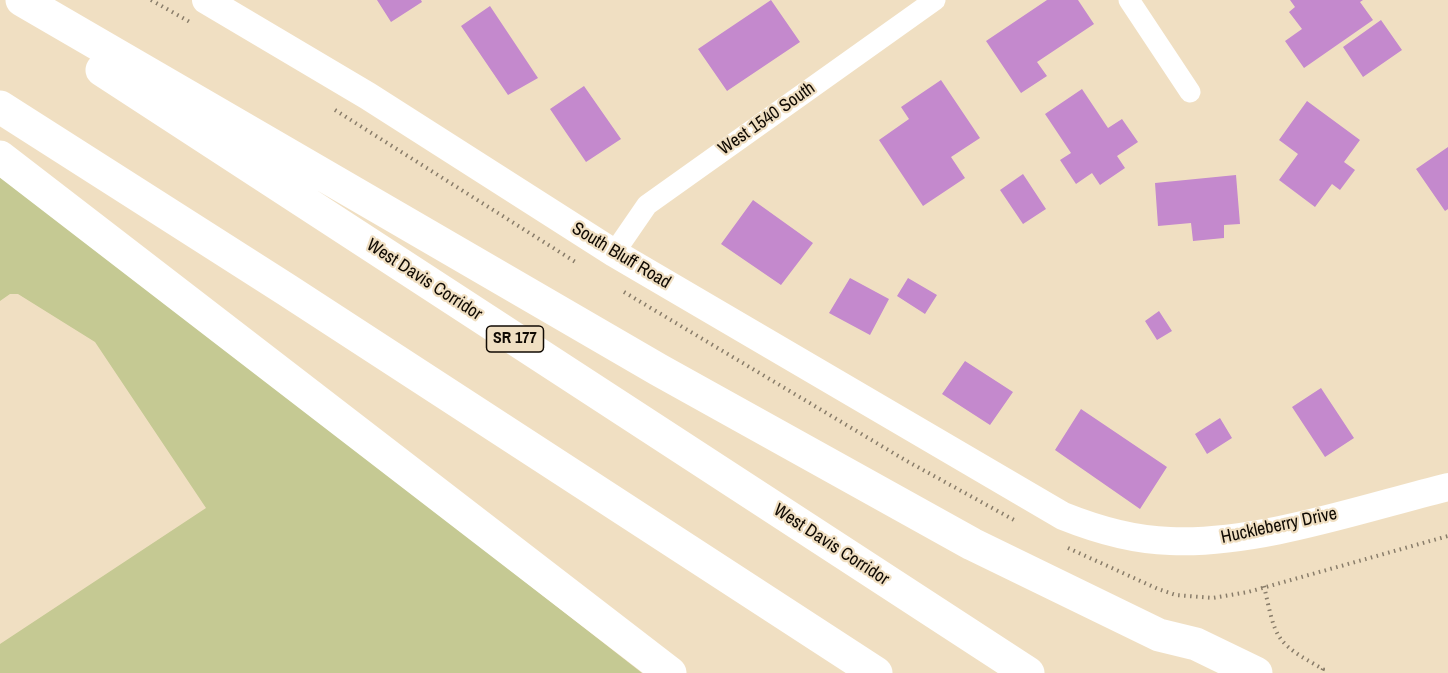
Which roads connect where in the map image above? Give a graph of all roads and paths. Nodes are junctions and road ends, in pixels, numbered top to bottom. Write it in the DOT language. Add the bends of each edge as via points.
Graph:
graph roads {
  1 [pos="22,0"];
  2 [pos="206,0"];
  3 [pos="935,0"];
  4 [pos="1129,0"];
  5 [pos="0,6"];
  6 [pos="1190,92"];
  7 [pos="0,107"];
  8 [pos="0,157"];
  9 [pos="614,253"];
  10 [pos="1448,487"];
  11 [pos="1040,505"];
  12 [pos="1264,586"];
  13 [pos="1159,635"];
  14 [pos="670,673"];
  15 [pos="876,673"];
  16 [pos="1028,673"];
  17 [pos="1216,673"];
  18 [pos="1256,673"];
  19 [pos="1321,673"];
  1 -- 13 [label="highway" via="680,382 972,544"];
  2 -- 9 [label="street, South Bluff Road" via="368,96"];
  3 -- 9 [label="street, West 1540 South" via="647,205"];
  4 -- 6 [label="street"];
  5 -- 16 [label="highway, West Davis Corridor / SR 177"];
  7 -- 15 [label="highway"];
  8 -- 14 [label="highway"];
  9 -- 11 [label="street, South Bluff Road"];
  10 -- 11 [label="street, Huckleberry Drive" via="1265,533 1198,542 1112,533"];
  12 -- 19 [label="path" via="1280,641 1323,669"];
  13 -- 17 [label="highway"];
  13 -- 18 [label="highway" via="1196,644"];
}
